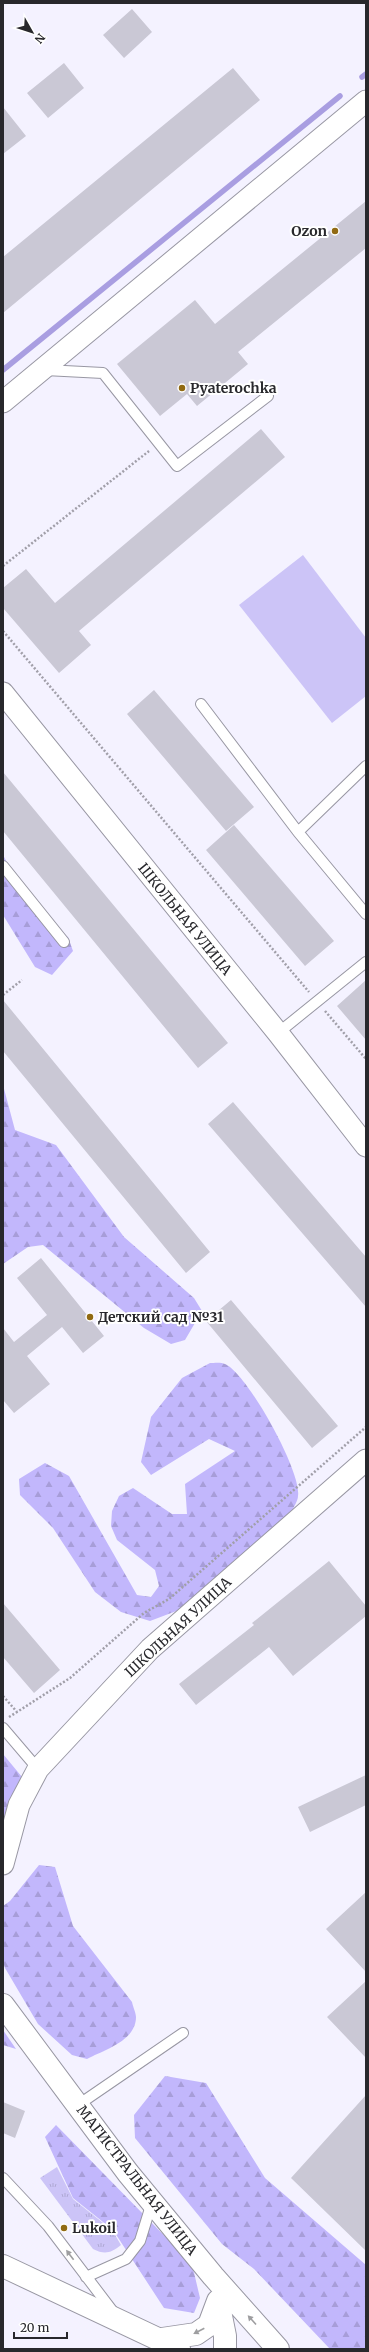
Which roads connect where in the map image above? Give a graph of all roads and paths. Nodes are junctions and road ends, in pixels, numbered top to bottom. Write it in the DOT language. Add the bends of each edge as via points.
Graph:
graph roads {
  1 [pos="366,101"];
  2 [pos="42,369"];
  3 [pos="268,396"];
  4 [pos="3,402"];
  5 [pos="158,443"];
  6 [pos="3,566"];
  7 [pos="3,631"];
  8 [pos="3,693"];
  9 [pos="201,704"];
  10 [pos="366,766"];
  11 [pos="298,832"];
  12 [pos="3,866"];
  13 [pos="366,914"];
  14 [pos="64,942"];
  15 [pos="366,962"];
  16 [pos="22,980"];
  17 [pos="3,995"];
  18 [pos="317,1002"];
  19 [pos="278,1033"];
  20 [pos="366,1059"];
  21 [pos="366,1146"];
  22 [pos="366,1427"];
  23 [pos="366,1460"];
  24 [pos="3,1696"];
  25 [pos="3,1728"];
  26 [pos="38,1769"];
  27 [pos="3,1864"];
  28 [pos="3,2005"];
  29 [pos="183,2033"];
  30 [pos="78,2105"];
  31 [pos="3,2178"];
  32 [pos="152,2202"];
  33 [pos="3,2266"];
  34 [pos="213,2276"];
  35 [pos="86,2277"];
  36 [pos="218,2301"];
  37 [pos="119,2319"];
  38 [pos="171,2344"];
  39 [pos="225,2349"];
  40 [pos="278,2349"];
  1 -- 2 [label="street"];
  2 -- 4 [label="street"];
  2 -- 5 [label="lane" via="103,373"];
  3 -- 5 [label="lane" via="177,466"];
  5 -- 6 [label="path"];
  7 -- 18 [label="path"];
  8 -- 19 [label="street, ШКОЛЬНАЯ УЛИЦА"];
  9 -- 11 [label="lane"];
  10 -- 11 [label="lane"];
  11 -- 13 [label="lane"];
  12 -- 14 [label="lane"];
  15 -- 18 [label="lane"];
  16 -- 17 [label="path"];
  18 -- 19 [label="lane"];
  18 -- 20 [label="path"];
  19 -- 21 [label="street, ШКОЛЬНАЯ УЛИЦА"];
  22 -- 24 [label="path" via="169,1599 144,1613 70,1678 17,1712"];
  23 -- 26 [label="street, ШКОЛЬНАЯ УЛИЦА" via="150,1649"];
  25 -- 26 [label="lane"];
  26 -- 27 [label="street, ШКОЛЬНАЯ УЛИЦА" via="19,1804"];
  28 -- 30 [label="street, МАГИСТРАЛЬНАЯ УЛИЦА"];
  29 -- 30 [label="lane"];
  30 -- 32 [label="street, МАГИСТРАЛЬНАЯ УЛИЦА"];
  35 -- 31 [label="lane, one-way" via="48,2226"];
  32 -- 34 [label="street, МАГИСТРАЛЬНАЯ УЛИЦА"];
  32 -- 35 [label="lane" via="140,2241 126,2259"];
  33 -- 37 [label="street"];
  34 -- 36 [label="street"];
  40 -- 34 [label="street, МАГИСТРАЛЬНАЯ УЛИЦА, one-way"];
  35 -- 37 [label="lane"];
  36 -- 38 [label="street, one-way" via="209,2325 196,2334"];
  36 -- 39 [label="street"];
  37 -- 38 [label="street"];
}
